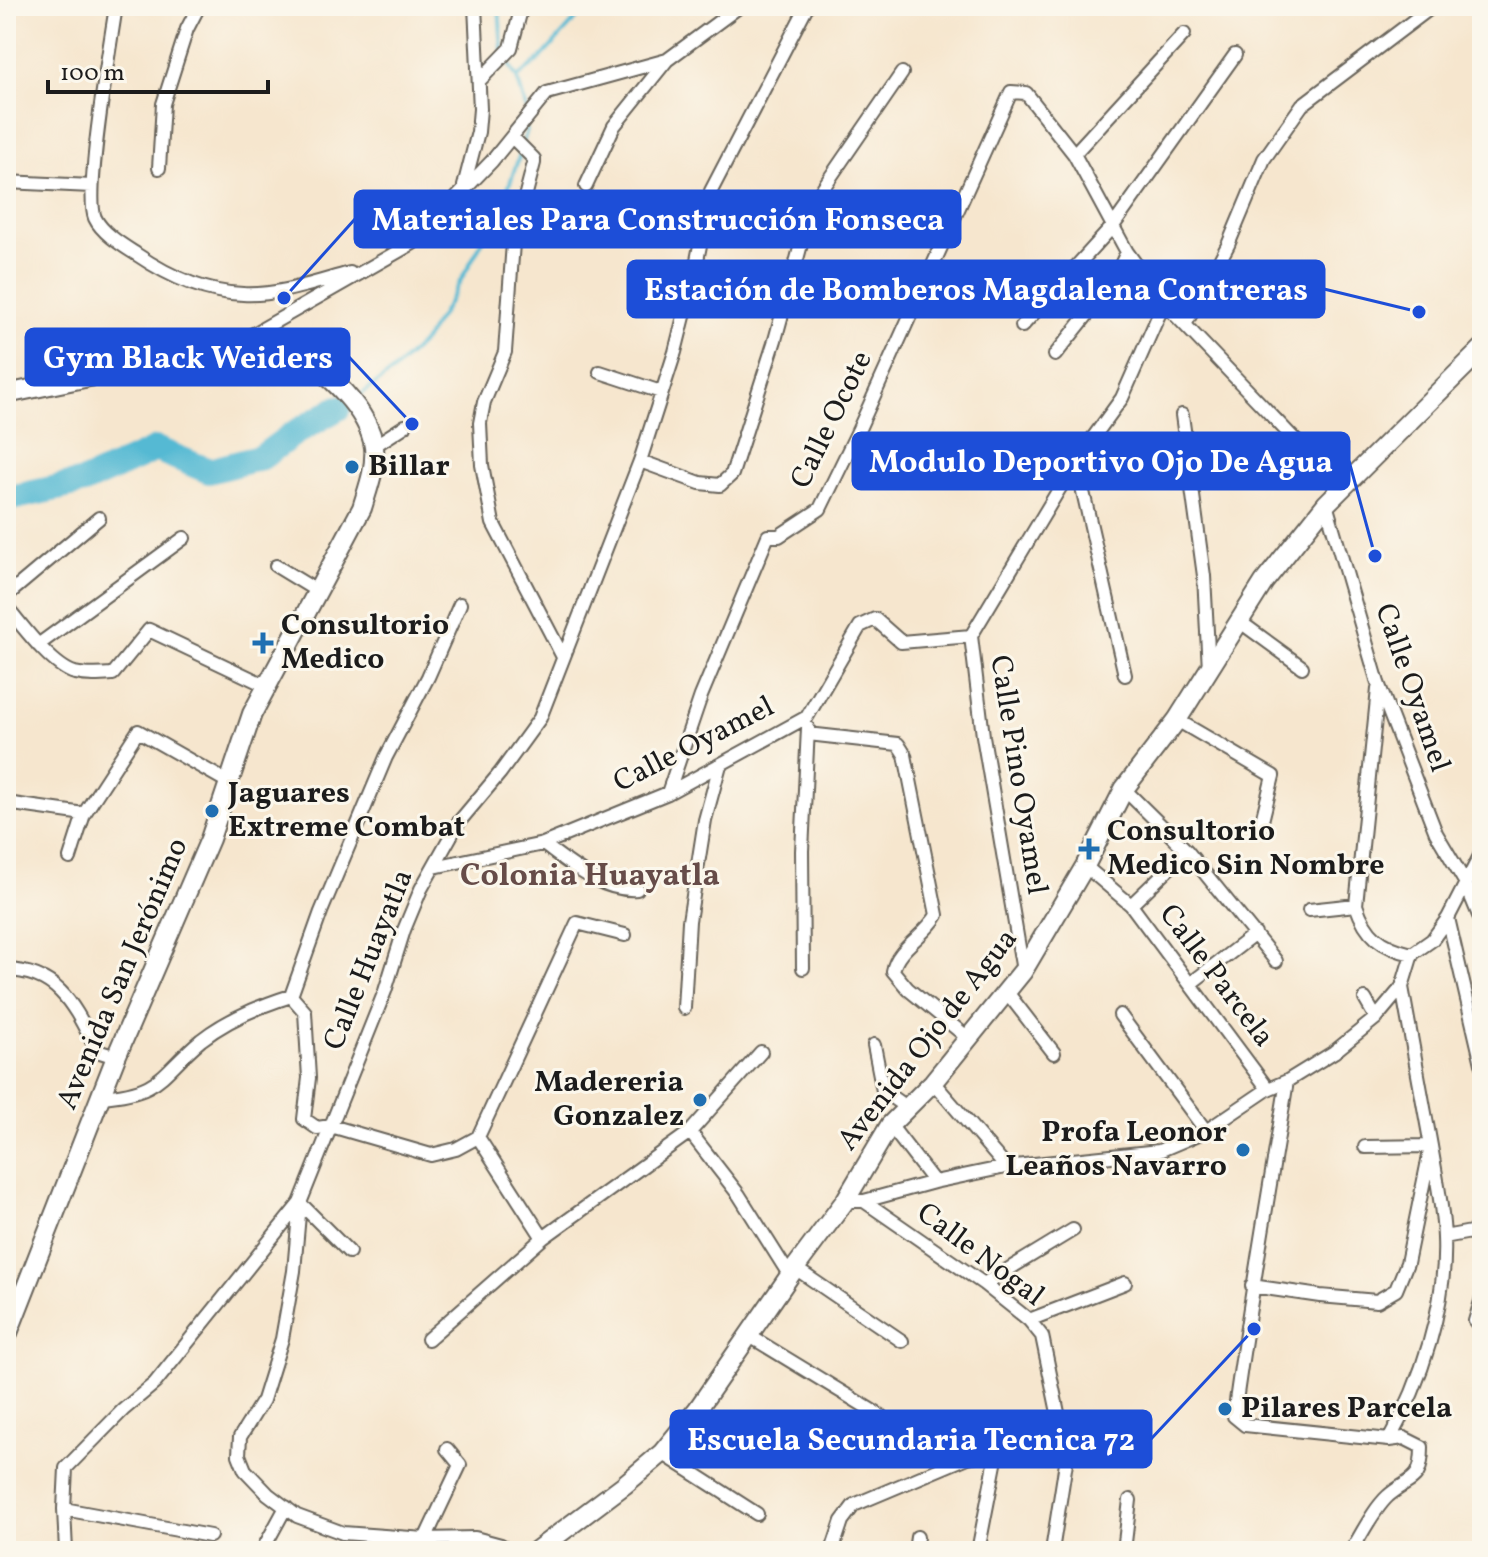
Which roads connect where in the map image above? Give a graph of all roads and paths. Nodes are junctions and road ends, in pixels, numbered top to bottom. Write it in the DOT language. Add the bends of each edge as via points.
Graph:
graph roads {
  1 [pos="116,6"];
  2 [pos="199,6"];
  3 [pos="475,6"];
  4 [pos="522,6"];
  5 [pos="740,6"];
  6 [pos="807,6"];
  7 [pos="1433,6"];
  8 [pos="1184,34"];
  9 [pos="1235,55"];
  10 [pos="667,60"];
  11 [pos="902,73"];
  12 [pos="479,81"];
  13 [pos="512,137"];
  14 [pos="1074,154"];
  15 [pos="159,168"];
  16 [pos="6,182"];
  17 [pos="92,186"];
  18 [pos="586,186"];
  19 [pos="463,189"];
  20 [pos="1113,226"];
  21 [pos="1127,252"];
  22 [pos="361,271"];
  23 [pos="1164,303"];
  24 [pos="1185,325"];
  25 [pos="1022,326"];
  26 [pos="226,349"];
  27 [pos="1482,349"];
  28 [pos="1055,355"];
  29 [pos="600,372"];
  30 [pos="661,392"];
  31 [pos="6,394"];
  32 [pos="1182,415"];
  33 [pos="405,426"];
  34 [pos="374,446"];
  35 [pos="640,461"];
  36 [pos="1076,461"];
  37 [pos="1341,488"];
  38 [pos="1326,504"];
  39 [pos="99,518"];
  40 [pos="184,538"];
  41 [pos="276,566"];
  42 [pos="317,591"];
  43 [pos="6,596"];
  44 [pos="460,604"];
  45 [pos="6,606"];
  46 [pos="1239,621"];
  47 [pos="971,636"];
  48 [pos="38,645"];
  49 [pos="563,657"];
  50 [pos="1302,667"];
  51 [pos="1209,669"];
  52 [pos="1125,675"];
  53 [pos="1378,683"];
  54 [pos="267,686"];
  55 [pos="807,717"];
  56 [pos="1177,720"];
  57 [pos="808,734"];
  58 [pos="720,765"];
  59 [pos="228,782"];
  60 [pos="1124,789"];
  61 [pos="668,793"];
  62 [pos="6,803"];
  63 [pos="84,814"];
  64 [pos="1260,829"];
  65 [pos="543,844"];
  66 [pos="1187,851"];
  67 [pos="1482,852"];
  68 [pos="70,858"];
  69 [pos="1085,866"];
  70 [pos="434,867"];
  71 [pos="1465,882"];
  72 [pos="637,889"];
  73 [pos="1131,905"];
  74 [pos="1356,905"];
  75 [pos="1309,910"];
  76 [pos="1448,918"];
  77 [pos="1482,923"];
  78 [pos="1255,934"];
  79 [pos="625,935"];
  80 [pos="1412,954"];
  81 [pos="1276,961"];
  82 [pos="803,968"];
  83 [pos="6,970"];
  84 [pos="1023,971"];
  85 [pos="1190,984"];
  86 [pos="1402,987"];
  87 [pos="1006,991"];
  88 [pos="291,996"];
  89 [pos="1365,999"];
  90 [pos="684,1008"];
  91 [pos="1120,1015"];
  92 [pos="1376,1018"];
  93 [pos="968,1038"];
  94 [pos="874,1045"];
  95 [pos="761,1052"];
  96 [pos="1054,1053"];
  97 [pos="116,1057"];
  98 [pos="1482,1064"];
  99 [pos="1287,1081"];
  100 [pos="933,1082"];
  101 [pos="1268,1089"];
  102 [pos="101,1097"];
  103 [pos="907,1108"];
  104 [pos="890,1125"];
  105 [pos="331,1126"];
  106 [pos="1206,1131"];
  107 [pos="690,1132"];
  108 [pos="478,1137"];
  109 [pos="1431,1146"];
  110 [pos="1365,1147"];
  111 [pos="1006,1167"];
  112 [pos="934,1182"];
  113 [pos="855,1201"];
  114 [pos="300,1203"];
  115 [pos="1073,1230"];
  116 [pos="1482,1230"];
  117 [pos="1444,1237"];
  118 [pos="543,1238"];
  119 [pos="349,1252"];
  120 [pos="793,1272"];
  121 [pos="1125,1283"];
  122 [pos="984,1284"];
  123 [pos="1252,1286"];
  124 [pos="1482,1298"];
  125 [pos="1029,1320"];
  126 [pos="1475,1321"];
  127 [pos="748,1335"];
  128 [pos="6,1338"];
  129 [pos="428,1339"];
  130 [pos="902,1341"];
  131 [pos="881,1416"];
  132 [pos="1389,1440"];
  133 [pos="447,1449"];
  134 [pos="662,1453"];
  135 [pos="1130,1500"];
  136 [pos="286,1507"];
  137 [pos="64,1509"];
  138 [pos="757,1514"];
  139 [pos="210,1536"];
  140 [pos="917,1537"];
  141 [pos="425,1539"];
  142 [pos="66,1551"];
  143 [pos="262,1551"];
  144 [pos="508,1551"];
  145 [pos="536,1551"];
  146 [pos="832,1551"];
  147 [pos="915,1551"];
  148 [pos="978,1551"];
  149 [pos="1052,1551"];
  150 [pos="1124,1551"];
  151 [pos="1351,1551"];
  1 -- 17 [label="street"];
  2 -- 15 [label="street" via="163,104"];
  3 -- 12 [label="street"];
  4 -- 12 [label="street" via="511,48"];
  5 -- 10 [label="street"];
  6 -- 30 [label="street, Calle Huayatla" via="711,191 692,285"];
  7 -- 24 [label="street" via="1302,105 1264,159 1228,245"];
  8 -- 14 [label="street"];
  9 -- 20 [label="street"];
  10 -- 13 [label="street" via="547,93"];
  10 -- 18 [label="street" via="614,126"];
  11 -- 35 [label="street" via="812,204 732,474 720,485 700,483"];
  12 -- 19 [label="street" via="478,132"];
  13 -- 19 [label="street"];
  13 -- 49 [label="street" via="534,159 513,243 505,352 482,412 482,465 493,523"];
  14 -- 20 [label="street"];
  14 -- 61 [label="street, Calle Ocote" via="1026,93 1011,92 820,509 779,536 768,536 701,696"];
  16 -- 17 [label="street"];
  17 -- 22 [label="street" via="94,217 107,233 157,268 197,286 243,294 280,291"];
  19 -- 22 [label="street" via="413,243"];
  20 -- 21 [label="street"];
  20 -- 25 [label="street"];
  21 -- 23 [label="street"];
  21 -- 28 [label="street" via="1112,284"];
  22 -- 26 [label="street"];
  23 -- 24 [label="street"];
  23 -- 36 [label="street, Calle Pino Oyamel" via="1122,398"];
  24 -- 37 [label="street"];
  26 -- 31 [label="street"];
  26 -- 34 [label="street" via="294,356 323,372 340,386"];
  27 -- 37 [label="street, Avenida Ojo de Agua"];
  29 -- 30 [label="street"];
  30 -- 35 [label="street, Calle Huayatla"];
  32 -- 51 [label="street" via="1204,576"];
  33 -- 34 [label="street"];
  34 -- 42 [label="street, Avenida San Jerónimo" via="373,475 362,508"];
  35 -- 49 [label="street, Calle Huayatla"];
  36 -- 47 [label="street, Calle Pino Oyamel"];
  36 -- 52 [label="street"];
  37 -- 38 [label="street, Avenida Ojo de Agua"];
  38 -- 46 [label="street, Avenida Ojo de Agua"];
  38 -- 53 [label="street, Calle Oyamel"];
  39 -- 43 [label="street"];
  40 -- 48 [label="street"];
  41 -- 42 [label="street"];
  42 -- 54 [label="street, Avenida San Jerónimo"];
  44 -- 88 [label="street" via="386,757"];
  45 -- 48 [label="street"];
  46 -- 50 [label="street"];
  46 -- 51 [label="street, Avenida Ojo de Agua"];
  47 -- 55 [label="street, Calle Oyamel" via="901,642 875,619 860,626"];
  47 -- 84 [label="street, Calle Pino Oyamel"];
  48 -- 54 [label="street" via="71,672 113,674 149,630"];
  49 -- 70 [label="street, Calle Huayatla" via="540,718 458,823"];
  51 -- 56 [label="street, Avenida Ojo de Agua"];
  53 -- 71 [label="street, Calle Oyamel" via="1436,833"];
  53 -- 74 [label="street"];
  54 -- 59 [label="street, Avenida San Jerónimo"];
  55 -- 57 [label="street"];
  55 -- 58 [label="street, Calle Oyamel"];
  56 -- 60 [label="street, Avenida Ojo de Agua"];
  56 -- 64 [label="street" via="1273,776"];
  57 -- 82 [label="street"];
  57 -- 93 [label="street" via="898,744 905,755 937,915 894,960 893,971"];
  58 -- 61 [label="street, Calle Oyamel"];
  58 -- 90 [label="street" via="689,921"];
  59 -- 63 [label="street" via="138,731"];
  59 -- 97 [label="street, Avenida San Jerónimo" via="210,839"];
  60 -- 66 [label="street"];
  60 -- 69 [label="street, Avenida Ojo de Agua"];
  61 -- 65 [label="street, Calle Oyamel"];
  62 -- 63 [label="street"];
  63 -- 68 [label="street"];
  65 -- 70 [label="street, Calle Oyamel"];
  65 -- 72 [label="street" via="603,883"];
  66 -- 73 [label="street"];
  66 -- 78 [label="street"];
  67 -- 71 [label="street"];
  69 -- 73 [label="street, Calle Parcela"];
  69 -- 84 [label="street, Avenida Ojo de Agua"];
  70 -- 105 [label="street, Calle Huayatla" via="404,930"];
  71 -- 76 [label="street"];
  71 -- 77 [label="street, Calle Oyamel"];
  73 -- 85 [label="street, Calle Parcela"];
  74 -- 75 [label="street"];
  74 -- 80 [label="street" via="1362,924 1387,948"];
  76 -- 80 [label="street" via="1432,940"];
  76 -- 98 [label="street"];
  78 -- 81 [label="street"];
  78 -- 85 [label="street"];
  79 -- 108 [label="street" via="577,923"];
  80 -- 86 [label="street"];
  83 -- 97 [label="street" via="49,979 76,1012 97,1051"];
  84 -- 87 [label="street, Avenida Ojo de Agua"];
  85 -- 101 [label="street, Calle Parcela"];
  86 -- 92 [label="street"];
  86 -- 109 [label="street"];
  87 -- 93 [label="street, Avenida Ojo de Agua"];
  87 -- 96 [label="street"];
  88 -- 102 [label="street" via="229,1021 163,1078 138,1092"];
  88 -- 105 [label="street" via="305,1012 309,1078 304,1119 317,1128"];
  89 -- 92 [label="street"];
  91 -- 106 [label="street"];
  92 -- 99 [label="street"];
  93 -- 100 [label="street, Avenida Ojo de Agua"];
  94 -- 103 [label="street" via="883,1091"];
  95 -- 107 [label="street"];
  97 -- 102 [label="street, Avenida San Jerónimo"];
  99 -- 101 [label="street"];
  99 -- 123 [label="street"];
  100 -- 103 [label="street, Avenida Ojo de Agua"];
  100 -- 111 [label="street"];
  101 -- 106 [label="street"];
  102 -- 128 [label="street, Avenida San Jerónimo"];
  103 -- 104 [label="street, Avenida Ojo de Agua"];
  104 -- 112 [label="street"];
  104 -- 113 [label="street, Avenida Ojo de Agua"];
  105 -- 108 [label="street" via="431,1155"];
  105 -- 114 [label="street, Calle Huayatla"];
  106 -- 111 [label="street" via="1159,1151"];
  107 -- 118 [label="street"];
  107 -- 120 [label="street"];
  108 -- 118 [label="street"];
  109 -- 110 [label="street"];
  109 -- 117 [label="street"];
  109 -- 123 [label="street" via="1407,1263 1396,1290 1377,1301"];
  111 -- 112 [label="street"];
  112 -- 113 [label="street"];
  113 -- 120 [label="street, Avenida Ojo de Agua"];
  113 -- 122 [label="street, Calle Nogal"];
  114 -- 119 [label="street"];
  114 -- 136 [label="street, Calle Huayatla" via="282,1339 263,1400 240,1437 239,1455 245,1470"];
  114 -- 137 [label="street" via="155,1383 66,1468"];
  115 -- 122 [label="street"];
  116 -- 117 [label="street"];
  117 -- 132 [label="street" via="1444,1275 1433,1326 1412,1394"];
  118 -- 129 [label="street"];
  120 -- 127 [label="street, Avenida Ojo de Agua"];
  120 -- 130 [label="street"];
  121 -- 125 [label="street"];
  122 -- 125 [label="street, Calle Nogal"];
  123 -- 132 [label="street" via="1234,1416 1245,1425"];
  124 -- 126 [label="street"];
  125 -- 149 [label="street, Calle Nogal" via="1042,1336 1067,1456"];
  127 -- 131 [label="street"];
  127 -- 134 [label="street, Avenida Ojo de Agua"];
  132 -- 151 [label="street" via="1404,1438 1422,1447 1422,1464 1413,1482 1387,1497"];
  133 -- 141 [label="street" via="460,1465"];
  134 -- 138 [label="street"];
  134 -- 145 [label="street, Avenida Ojo de Agua"];
  135 -- 150 [label="street"];
  136 -- 141 [label="street, Calle Huayatla" via="343,1533"];
  136 -- 143 [label="street"];
  137 -- 139 [label="street"];
  137 -- 142 [label="street"];
  140 -- 147 [label="street"];
  141 -- 144 [label="street, Calle Huayatla" via="475,1538"];
  146 -- 148 [label="street" via="854,1505 986,1453 994,1456 995,1464"];
}
